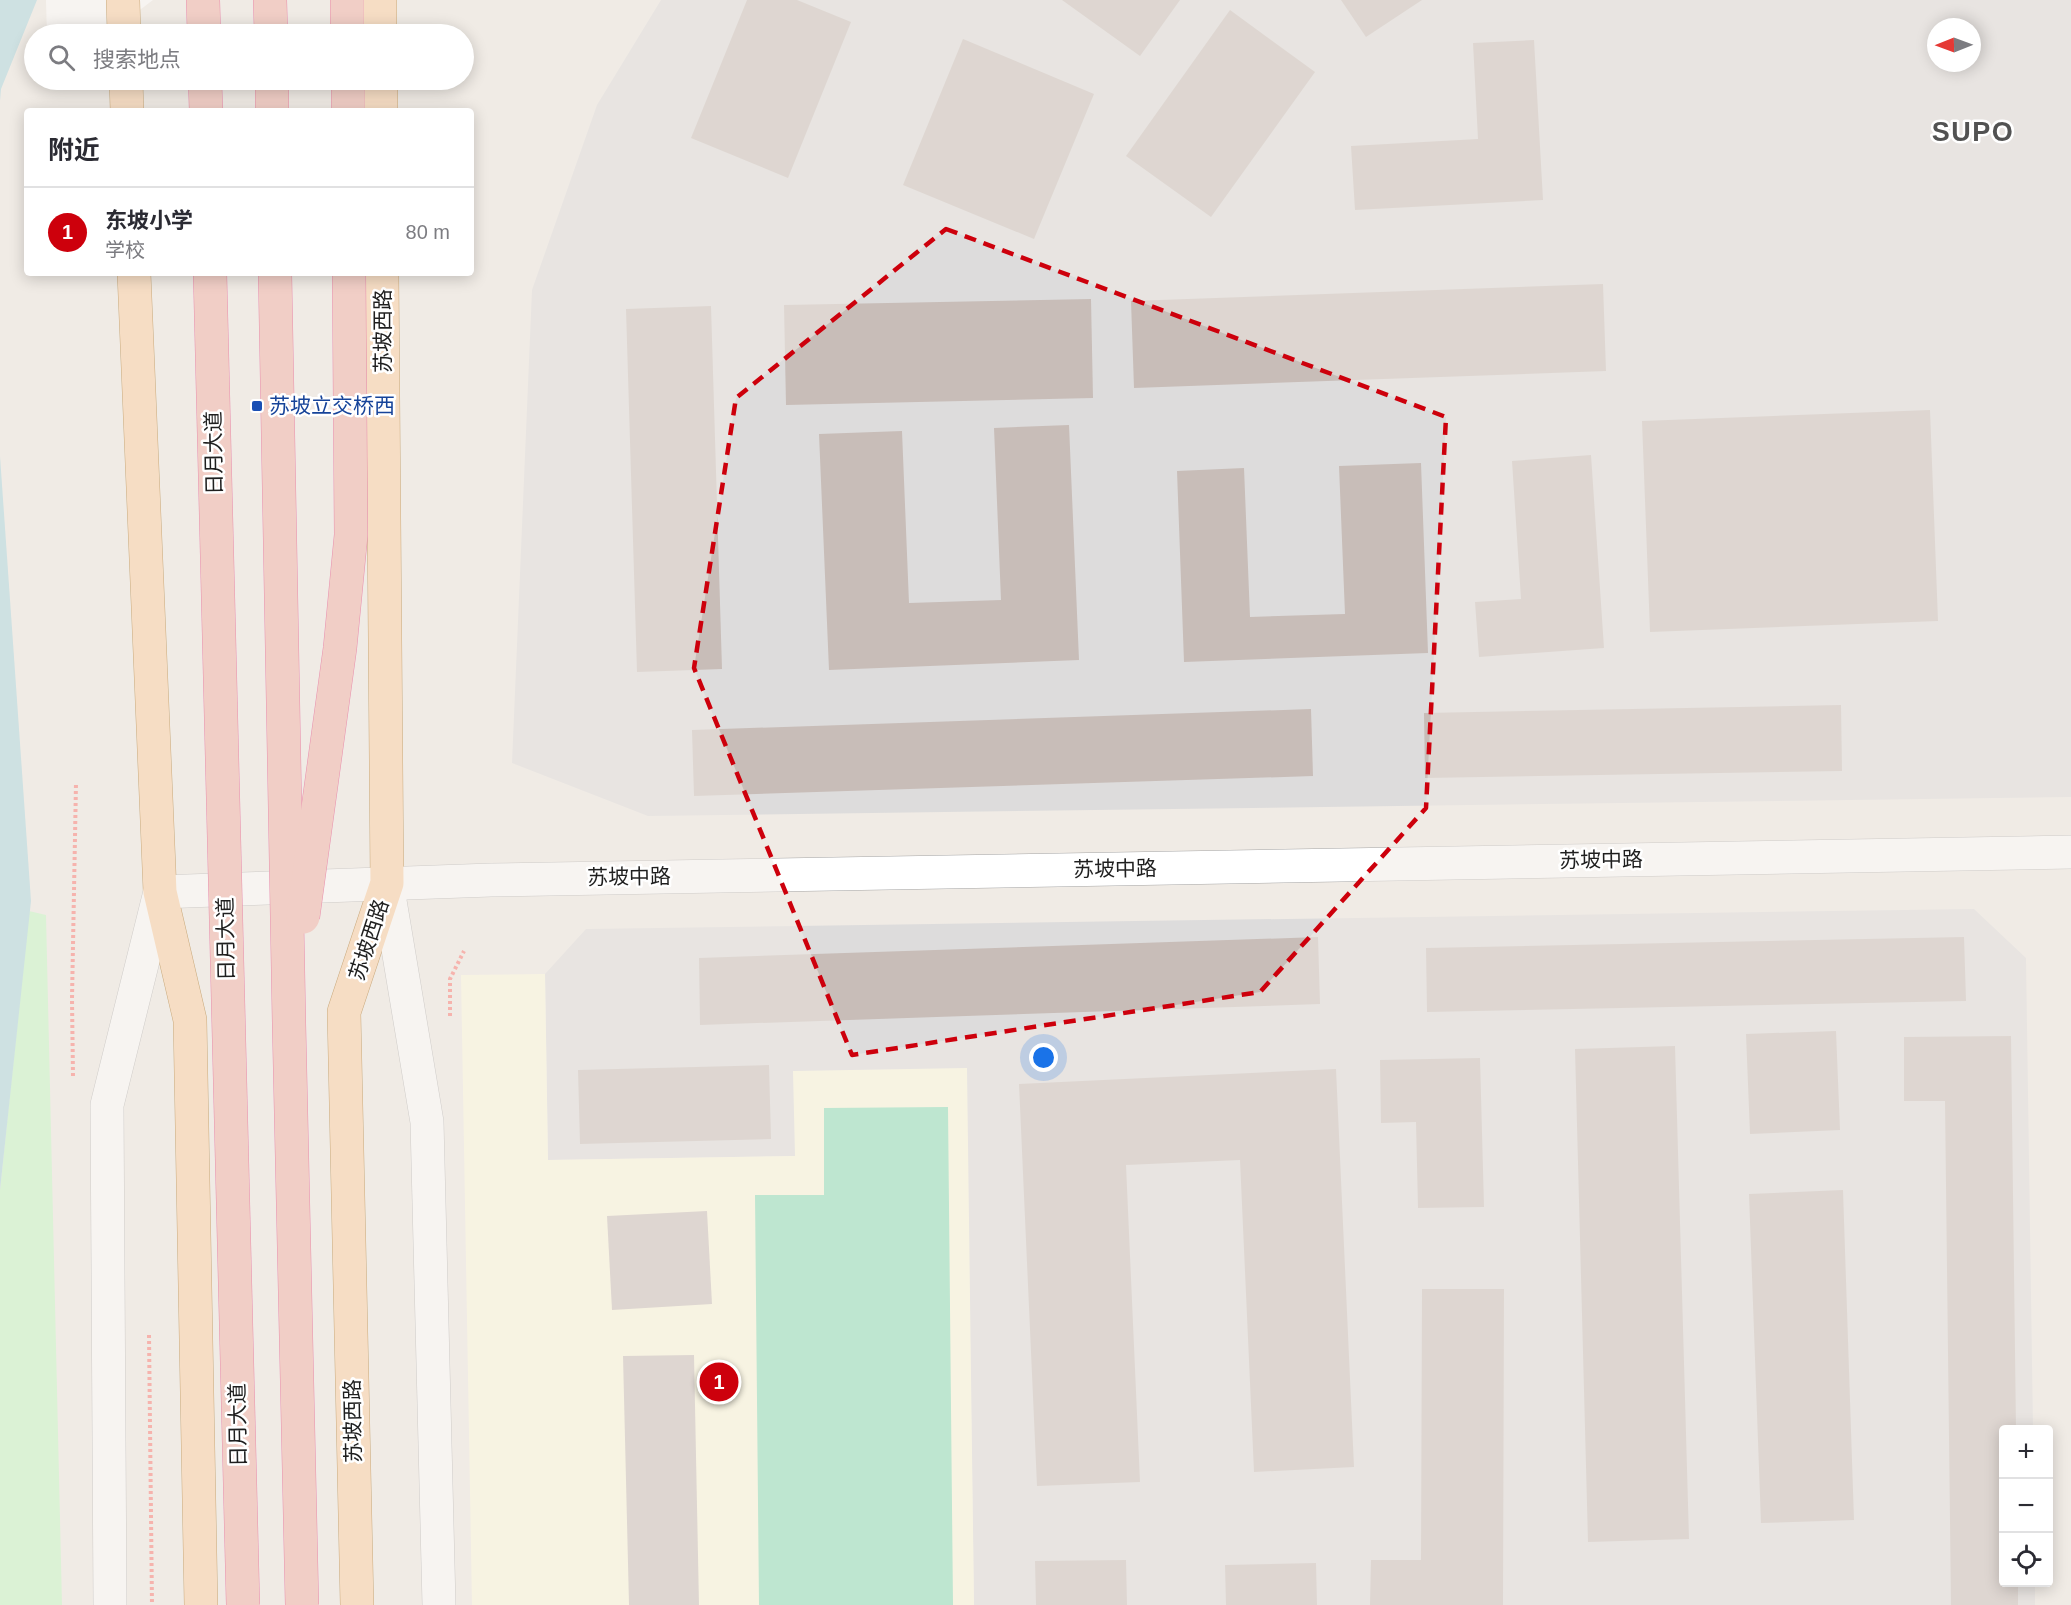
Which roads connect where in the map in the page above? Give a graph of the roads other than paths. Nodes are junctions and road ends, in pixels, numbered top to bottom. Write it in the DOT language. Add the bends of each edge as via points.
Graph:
graph roads {
  1 [pos="203,0"];
  2 [pos="270,0"];
  3 [pos="347,0"];
  4 [pos="380,0"];
  5 [pos="204,24"];
  6 [pos="271,24"];
  7 [pos="347,24"];
  8 [pos="381,24"];
  9 [pos="126,90"];
  10 [pos="205,90"];
  11 [pos="272,90"];
  12 [pos="348,90"];
  13 [pos="381,90"];
  14 [pos="127,108"];
  15 [pos="206,108"];
  16 [pos="272,108"];
  17 [pos="348,108"];
  18 [pos="381,108"];
  19 [pos="134,276"];
  20 [pos="210,276"];
  21 [pos="275,276"];
  22 [pos="349,276"];
  23 [pos="382,276"];
  24 [pos="2071,852"];
  25 [pos="387,883"];
  26 [pos="160,892"];
  27 [pos="289,1023"];
  28 [pos="110,1605"];
  29 [pos="201,1605"];
  30 [pos="243,1605"];
  31 [pos="302,1605"];
  32 [pos="357,1605"];
  33 [pos="439,1605"];
  1 -- 5 [label="highway"];
  2 -- 6 [label="highway"];
  3 -- 7 [label="highway"];
  4 -- 8 [label="main road"];
  9 -- 14 [label="main road"];
  10 -- 15 [label="highway"];
  11 -- 16 [label="highway"];
  12 -- 17 [label="highway"];
  13 -- 18 [label="main road"];
  19 -- 26 [label="main road"];
  20 -- 30 [label="highway, 日月大道, bridge"];
  21 -- 27 [label="highway, bridge"];
  22 -- 27 [label="highway, bridge" via="351,535 340,648"];
  23 -- 25 [label="main road, 苏坡西路"];
  24 -- 25 [label="street, 苏坡中路"];
  25 -- 26 [label="street, 苏坡中路"];
  25 -- 32 [label="main road, 苏坡西路" via="345,1012"];
  25 -- 33 [label="street" via="427,1122"];
  26 -- 28 [label="street" via="107,1105"];
  26 -- 29 [label="main road" via="190,1020"];
  27 -- 31 [label="highway, bridge"];
}
